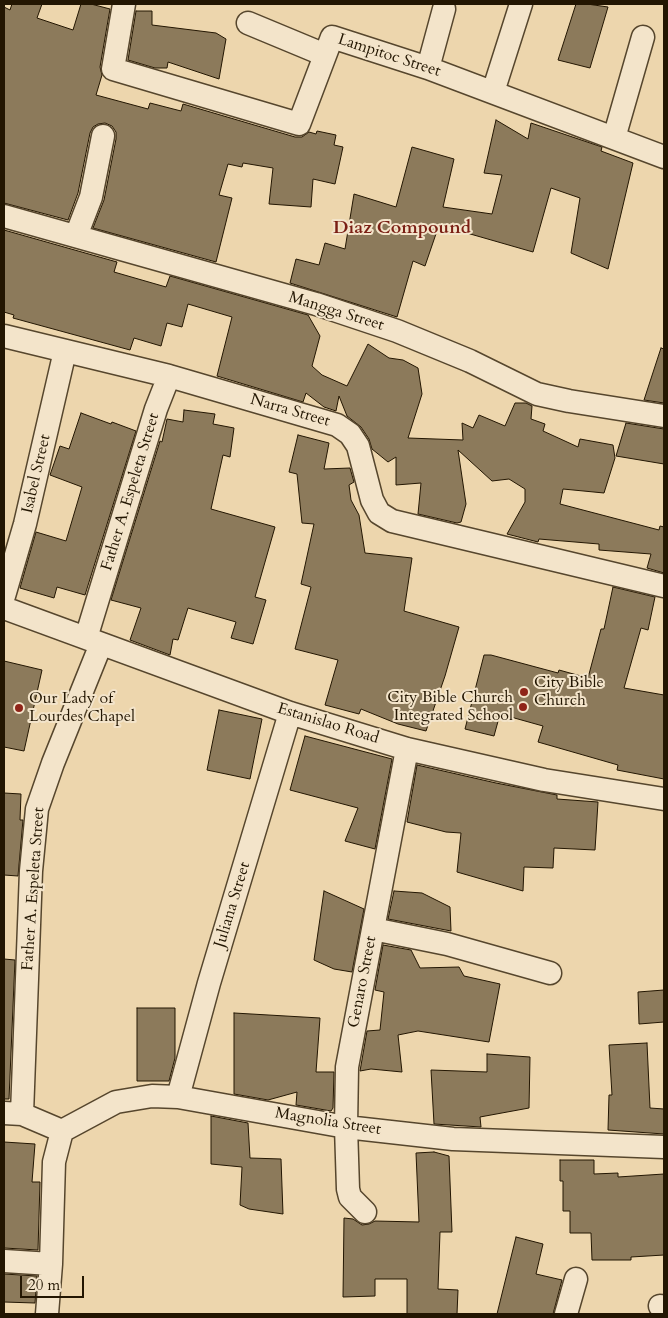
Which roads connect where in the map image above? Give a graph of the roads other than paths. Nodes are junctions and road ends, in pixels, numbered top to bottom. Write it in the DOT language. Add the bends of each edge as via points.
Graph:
graph roads {
  1 [pos="124,4"];
  2 [pos="521,4"];
  3 [pos="444,9"];
  4 [pos="248,23"];
  5 [pos="643,37"];
  6 [pos="325,55"];
  7 [pos="428,68"];
  8 [pos="493,92"];
  9 [pos="103,136"];
  10 [pos="614,138"];
  11 [pos="664,158"];
  12 [pos="4,216"];
  13 [pos="76,236"];
  14 [pos="4,336"];
  15 [pos="64,351"];
  16 [pos="169,376"];
  17 [pos="664,416"];
  18 [pos="664,586"];
  19 [pos="4,596"];
  20 [pos="4,608"];
  21 [pos="94,641"];
  22 [pos="290,713"];
  23 [pos="408,748"];
  24 [pos="664,800"];
  25 [pos="373,929"];
  26 [pos="550,973"];
  27 [pos="178,1097"];
  28 [pos="13,1114"];
  29 [pos="346,1127"];
  30 [pos="62,1132"];
  31 [pos="664,1147"];
  32 [pos="365,1212"];
  33 [pos="4,1261"];
  34 [pos="51,1264"];
  35 [pos="576,1279"];
  36 [pos="47,1314"];
  37 [pos="566,1314"];
  1 -- 6 [label="street, Lampitoc Street" via="112,69 299,124"];
  2 -- 8 [label="street"];
  3 -- 7 [label="street"];
  4 -- 6 [label="street"];
  5 -- 10 [label="street"];
  6 -- 7 [label="street, Lampitoc Street" via="332,37"];
  7 -- 8 [label="street, Lampitoc Street"];
  8 -- 10 [label="street, Lampitoc Street"];
  9 -- 13 [label="street" via="91,197"];
  10 -- 11 [label="street, Lampitoc Street"];
  12 -- 13 [label="street, Mangga Street"];
  13 -- 17 [label="street, Mangga Street" via="398,330 537,394"];
  14 -- 15 [label="street, Narra Street"];
  15 -- 16 [label="street, Narra Street"];
  15 -- 19 [label="street, Isabel Street" via="25,524"];
  16 -- 18 [label="street, Narra Street" via="337,425 350,434 358,446 372,500 379,513 392,521"];
  16 -- 21 [label="street, Father A. Espeleta Street" via="156,410"];
  20 -- 21 [label="street, Estanislao Road"];
  21 -- 22 [label="street, Estanislao Road"];
  21 -- 28 [label="street, Father A. Espeleta Street" via="37,809"];
  22 -- 23 [label="street, Estanislao Road"];
  22 -- 27 [label="street, Juliana Street"];
  23 -- 24 [label="street, Estanislao Road" via="544,780"];
  23 -- 25 [label="street, Genaro Street"];
  25 -- 26 [label="street" via="447,944"];
  25 -- 29 [label="street, Genaro Street" via="347,1067"];
  27 -- 29 [label="street, Magnolia Street"];
  27 -- 30 [label="street, Magnolia Street" via="152,1096 116,1102"];
  28 -- 30 [label="street"];
  29 -- 31 [label="street, Magnolia Street" via="453,1138"];
  29 -- 32 [label="street, Genaro Street" via="350,1197"];
  30 -- 34 [label="street" via="54,1162"];
  33 -- 34 [label="street"];
  34 -- 36 [label="street"];
  35 -- 37 [label="street"];
}
